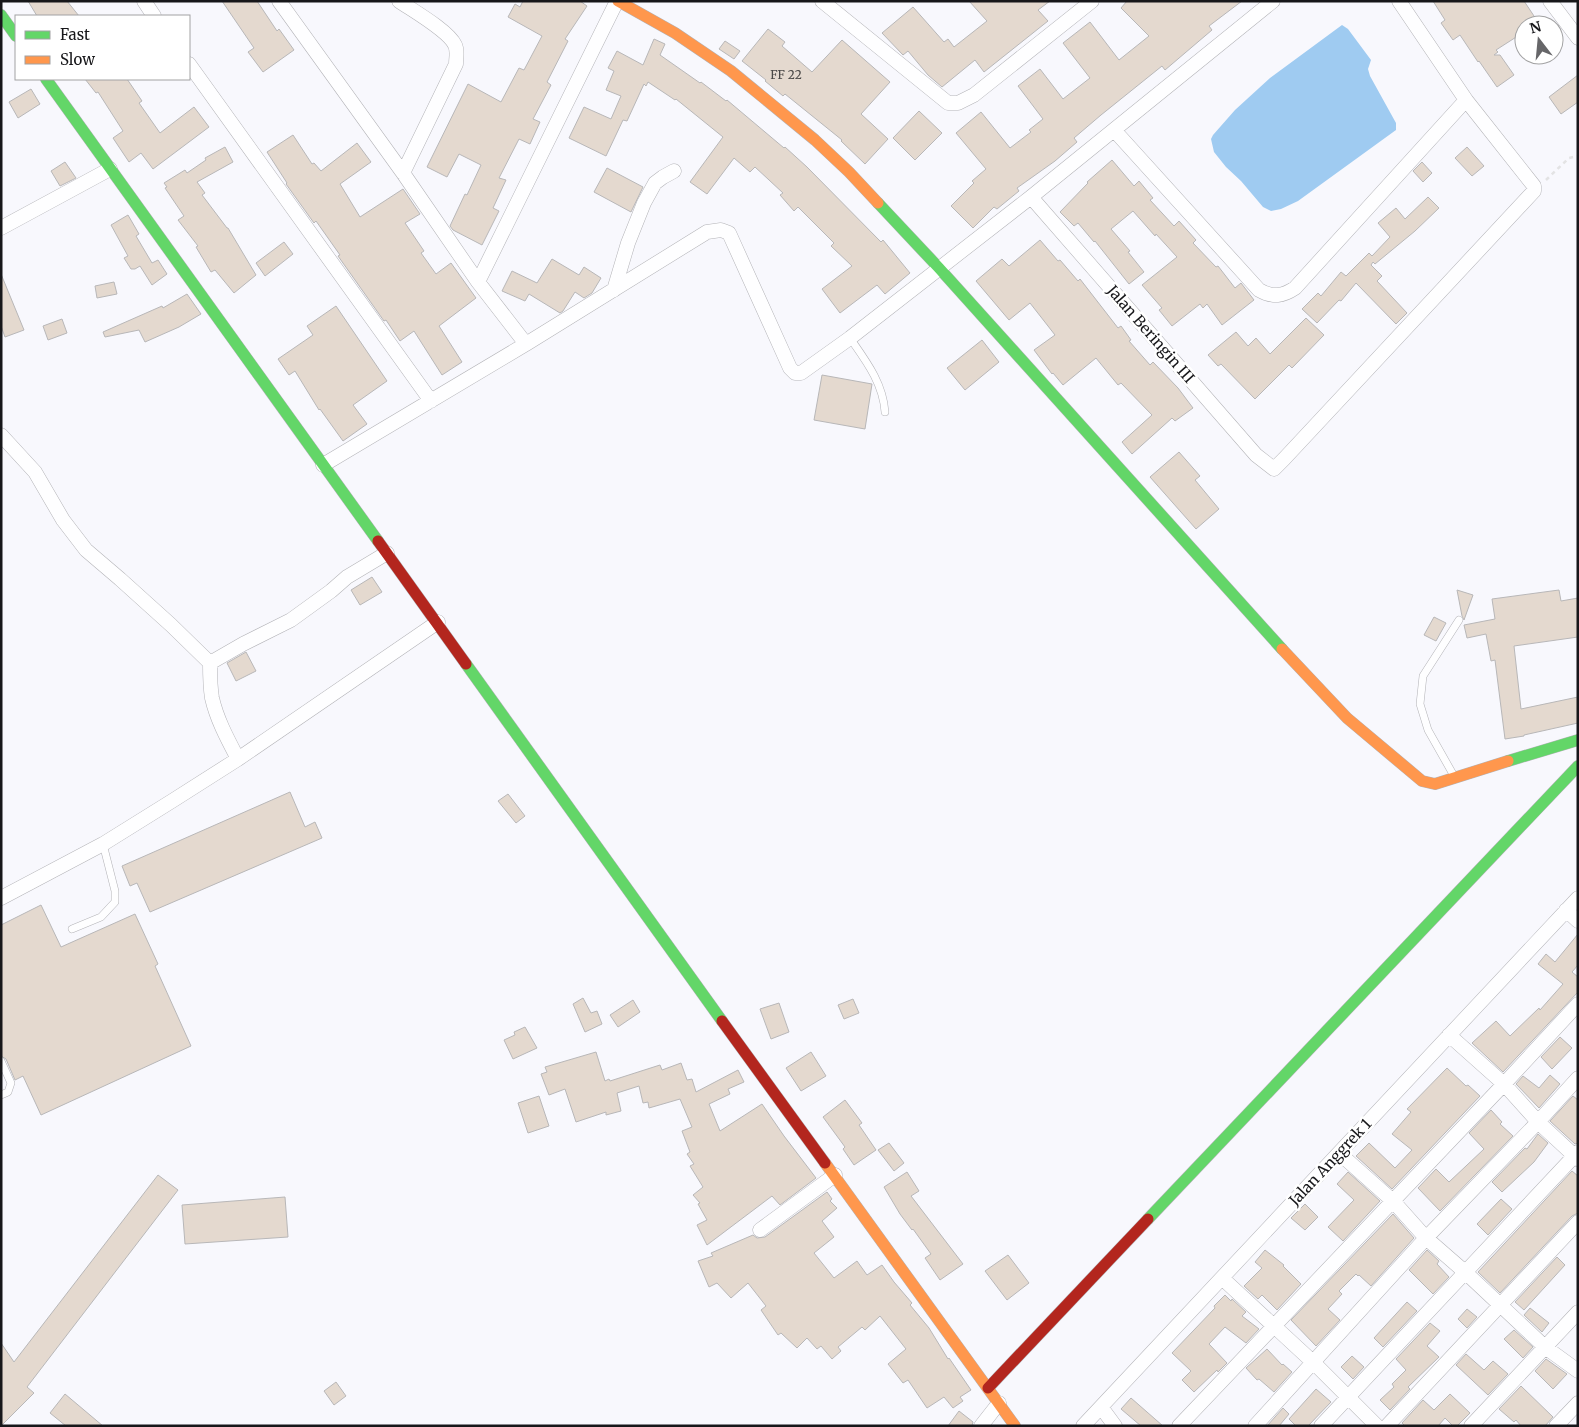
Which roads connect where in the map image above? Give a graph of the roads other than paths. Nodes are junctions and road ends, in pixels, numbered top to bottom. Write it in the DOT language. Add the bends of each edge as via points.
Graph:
graph roads {
  1 [pos="144,1"];
  2 [pos="279,1"];
  3 [pos="399,1"];
  4 [pos="617,1"];
  5 [pos="822,1"];
  6 [pos="1092,1"];
  7 [pos="1273,1"];
  8 [pos="1400,1"];
  9 [pos="1550,1"];
  10 [pos="1,15"];
  11 [pos="153,15"];
  12 [pos="15,35"];
  13 [pos="1578,38"];
  14 [pos="190,65"];
  15 [pos="47,80"];
  16 [pos="1466,100"];
  17 [pos="1114,130"];
  18 [pos="110,169"];
  19 [pos="674,171"];
  20 [pos="403,173"];
  21 [pos="1031,197"];
  22 [pos="1,228"];
  23 [pos="939,268"];
  24 [pos="478,282"];
  25 [pos="614,290"];
  26 [pos="850,338"];
  27 [pos="526,344"];
  28 [pos="431,402"];
  29 [pos="885,412"];
  30 [pos="1,435"];
  31 [pos="323,465"];
  32 [pos="387,552"];
  33 [pos="1459,620"];
  34 [pos="438,622"];
  35 [pos="210,663"];
  36 [pos="1578,740"];
  37 [pos="238,760"];
  38 [pos="1578,766"];
  39 [pos="1456,778"];
  40 [pos="103,844"];
  41 [pos="1,898"];
  42 [pos="1578,898"];
  43 [pos="1566,910"];
  44 [pos="1578,922"];
  45 [pos="72,930"];
  46 [pos="1578,1004"];
  47 [pos="1449,1035"];
  48 [pos="1,1061"];
  49 [pos="1578,1078"];
  50 [pos="1504,1084"];
  51 [pos="1,1095"];
  52 [pos="1538,1122"];
  53 [pos="1338,1153"];
  54 [pos="1577,1156"];
  55 [pos="835,1175"];
  56 [pos="1392,1201"];
  57 [pos="1578,1222"];
  58 [pos="760,1230"];
  59 [pos="1426,1238"];
  60 [pos="1465,1272"];
  61 [pos="1222,1278"];
  62 [pos="1500,1305"];
  63 [pos="1578,1312"];
  64 [pos="1274,1327"];
  65 [pos="1545,1347"];
  66 [pos="1314,1363"];
  67 [pos="1578,1371"];
  68 [pos="988,1388"];
  69 [pos="1347,1398"];
  70 [pos="999,1403"];
  71 [pos="1578,1403"];
  72 [pos="1101,1407"];
  73 [pos="981,1426"];
  74 [pos="1015,1426"];
  75 [pos="1083,1426"];
  76 [pos="1115,1426"];
  77 [pos="1179,1426"];
  78 [pos="1256,1426"];
  79 [pos="1321,1426"];
  80 [pos="1377,1426"];
  81 [pos="1387,1426"];
  82 [pos="1471,1426"];
  83 [pos="1556,1426"];
  1 -- 11 [label="street"];
  2 -- 20 [label="street"];
  3 -- 20 [label="street" via="447,34 456,46 457,54 456,64"];
  4 -- 23 [label="street" via="675,33 778,108 849,172"];
  4 -- 24 [label="street"];
  5 -- 6 [label="street" via="948,103 958,103 974,95"];
  7 -- 17 [label="street"];
  8 -- 16 [label="street"];
  9 -- 13 [label="street"];
  10 -- 12 [label="street"];
  14 -- 28 [label="street"];
  15 -- 18 [label="street"];
  16 -- 17 [label="street" via="1295,288 1276,296 1259,290"];
  16 -- 21 [label="street, Jalan Beringin III" via="1534,190 1274,469 1256,455"];
  17 -- 21 [label="street"];
  18 -- 22 [label="street"];
  18 -- 31 [label="street"];
  19 -- 25 [label="street" via="655,184 644,203"];
  20 -- 24 [label="street"];
  21 -- 23 [label="street"];
  23 -- 26 [label="street"];
  23 -- 39 [label="street" via="1347,718 1422,781 1435,784"];
  24 -- 27 [label="street"];
  25 -- 26 [label="street" via="707,232 721,230 728,232 795,373 801,373"];
  25 -- 27 [label="street"];
  26 -- 29 [label="lane" via="877,378"];
  27 -- 28 [label="street"];
  28 -- 31 [label="street"];
  30 -- 35 [label="street" via="35,472 63,520 86,550"];
  31 -- 32 [label="street"];
  32 -- 34 [label="street"];
  32 -- 35 [label="street" via="347,577 291,620"];
  33 -- 39 [label="lane" via="1423,676 1420,704 1428,730"];
  34 -- 37 [label="street"];
  34 -- 55 [label="street"];
  35 -- 37 [label="street" via="212,698"];
  36 -- 39 [label="street"];
  37 -- 40 [label="street"];
  38 -- 68 [label="street"];
  40 -- 41 [label="street"];
  40 -- 45 [label="lane" via="115,902 101,918"];
  42 -- 43 [label="street, Jalan Anggrek 1"];
  43 -- 44 [label="street"];
  43 -- 47 [label="street, Jalan Anggrek 1"];
  46 -- 50 [label="street"];
  47 -- 50 [label="street"];
  47 -- 53 [label="street, Jalan Anggrek 1"];
  48 -- 51 [label="lane" via="11,1083 8,1092"];
  49 -- 52 [label="street"];
  50 -- 52 [label="street"];
  50 -- 56 [label="street"];
  52 -- 54 [label="street"];
  52 -- 59 [label="street"];
  53 -- 56 [label="street"];
  53 -- 61 [label="street, Jalan Anggrek 1"];
  54 -- 60 [label="street"];
  55 -- 58 [label="street"];
  55 -- 68 [label="street"];
  56 -- 59 [label="street"];
  56 -- 64 [label="street"];
  57 -- 62 [label="street"];
  59 -- 60 [label="street"];
  59 -- 66 [label="street"];
  60 -- 62 [label="street"];
  60 -- 69 [label="street"];
  61 -- 64 [label="street"];
  61 -- 72 [label="street, Jalan Anggrek 1"];
  62 -- 65 [label="street"];
  62 -- 81 [label="street"];
  63 -- 65 [label="street"];
  64 -- 66 [label="street"];
  64 -- 77 [label="street"];
  65 -- 67 [label="street"];
  65 -- 82 [label="street"];
  66 -- 69 [label="street"];
  66 -- 78 [label="street"];
  68 -- 70 [label="street"];
  69 -- 79 [label="street"];
  69 -- 80 [label="street"];
  70 -- 73 [label="street"];
  70 -- 74 [label="street"];
  71 -- 83 [label="street"];
  72 -- 75 [label="street, Jalan Anggrek 1"];
  72 -- 76 [label="street"];
}
